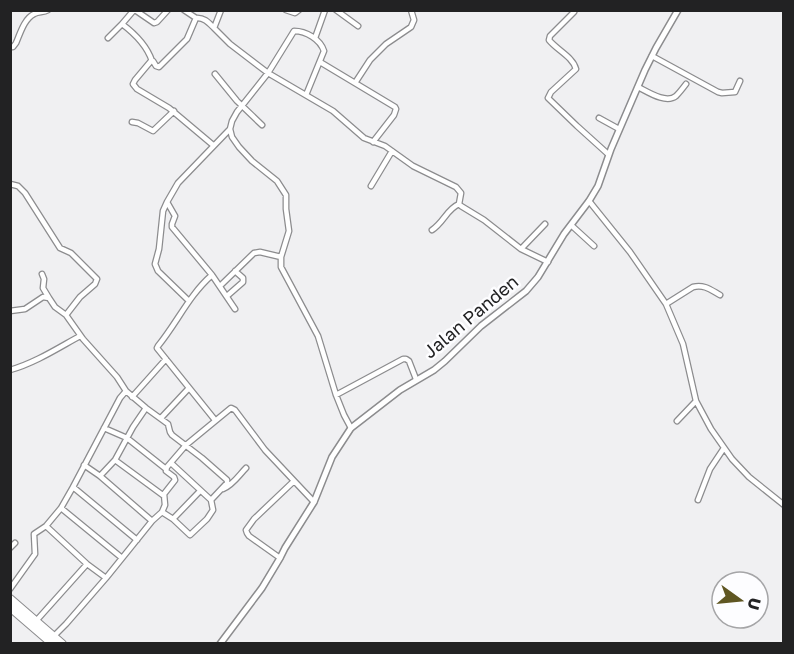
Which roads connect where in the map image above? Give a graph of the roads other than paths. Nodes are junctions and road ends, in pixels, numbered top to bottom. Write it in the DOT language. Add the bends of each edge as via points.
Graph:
graph roads {
  1 [pos="48,10"];
  2 [pos="134,10"];
  3 [pos="168,10"];
  4 [pos="184,10"];
  5 [pos="221,10"];
  6 [pos="286,10"];
  7 [pos="299,10"];
  8 [pos="325,10"];
  9 [pos="336,10"];
  10 [pos="411,10"];
  11 [pos="678,10"];
  12 [pos="574,12"];
  13 [pos="196,18"];
  14 [pos="122,24"];
  15 [pos="358,26"];
  16 [pos="214,28"];
  17 [pos="108,38"];
  18 [pos="315,38"];
  19 [pos="10,47"];
  20 [pos="652,56"];
  21 [pos="152,60"];
  22 [pos="320,63"];
  23 [pos="268,73"];
  24 [pos="215,74"];
  25 [pos="740,81"];
  26 [pos="356,83"];
  27 [pos="686,84"];
  28 [pos="638,87"];
  29 [pos="306,95"];
  30 [pos="241,105"];
  31 [pos="174,111"];
  32 [pos="599,118"];
  33 [pos="132,122"];
  34 [pos="262,125"];
  35 [pos="230,129"];
  36 [pos="619,129"];
  37 [pos="373,142"];
  38 [pos="213,146"];
  39 [pos="392,151"];
  40 [pos="608,154"];
  41 [pos="10,184"];
  42 [pos="371,186"];
  43 [pos="589,201"];
  44 [pos="167,202"];
  45 [pos="459,204"];
  46 [pos="545,224"];
  47 [pos="571,225"];
  48 [pos="432,230"];
  49 [pos="594,246"];
  50 [pos="521,249"];
  51 [pos="281,257"];
  52 [pos="548,262"];
  53 [pos="236,271"];
  54 [pos="42,274"];
  55 [pos="212,275"];
  56 [pos="220,286"];
  57 [pos="720,295"];
  58 [pos="227,296"];
  59 [pos="49,298"];
  60 [pos="189,301"];
  61 [pos="666,304"];
  62 [pos="235,309"];
  63 [pos="10,311"];
  64 [pos="66,315"];
  65 [pos="80,336"];
  66 [pos="166,358"];
  67 [pos="10,370"];
  68 [pos="416,379"];
  69 [pos="189,388"];
  70 [pos="126,391"];
  71 [pos="336,394"];
  72 [pos="132,397"];
  73 [pos="696,401"];
  74 [pos="146,408"];
  75 [pos="161,418"];
  76 [pos="215,420"];
  77 [pos="677,421"];
  78 [pos="104,428"];
  79 [pos="351,428"];
  80 [pos="127,438"];
  81 [pos="186,445"];
  82 [pos="724,448"];
  83 [pos="115,459"];
  84 [pos="171,463"];
  85 [pos="84,465"];
  86 [pos="246,468"];
  87 [pos="166,469"];
  88 [pos="100,476"];
  89 [pos="294,481"];
  90 [pos="73,487"];
  91 [pos="221,490"];
  92 [pos="200,491"];
  93 [pos="164,496"];
  94 [pos="698,500"];
  95 [pos="211,501"];
  96 [pos="314,502"];
  97 [pos="783,505"];
  98 [pos="61,508"];
  99 [pos="162,512"];
  100 [pos="173,519"];
  101 [pos="152,521"];
  102 [pos="45,526"];
  103 [pos="137,540"];
  104 [pos="15,543"];
  105 [pos="10,548"];
  106 [pos="122,558"];
  107 [pos="280,558"];
  108 [pos="87,564"];
  109 [pos="106,578"];
  110 [pos="10,589"];
  111 [pos="10,599"];
  112 [pos="10,607"];
  113 [pos="34,624"];
  114 [pos="52,640"];
  115 [pos="62,644"];
  116 [pos="220,644"];
  1 -- 19 [label="street" via="30,17 16,44"];
  2 -- 3 [label="street" via="154,23"];
  2 -- 14 [label="street"];
  4 -- 13 [label="street"];
  5 -- 16 [label="street"];
  6 -- 7 [label="street"];
  8 -- 18 [label="street"];
  9 -- 15 [label="street"];
  10 -- 26 [label="street" via="411,27 370,60"];
  11 -- 20 [label="street, Jalan Panden"];
  12 -- 40 [label="street" via="549,40 576,69 548,98"];
  13 -- 16 [label="street" via="205,19"];
  13 -- 21 [label="street" via="187,39 160,66"];
  14 -- 17 [label="street"];
  14 -- 21 [label="street" via="136,36"];
  16 -- 23 [label="street"];
  18 -- 22 [label="street" via="324,51"];
  18 -- 23 [label="street" via="294,31"];
  20 -- 25 [label="street" via="720,93 735,92"];
  20 -- 28 [label="street, Jalan Panden"];
  21 -- 31 [label="street" via="134,86"];
  22 -- 26 [label="street"];
  22 -- 29 [label="street"];
  23 -- 29 [label="street"];
  23 -- 30 [label="street"];
  24 -- 30 [label="street"];
  26 -- 37 [label="street" via="396,108"];
  27 -- 28 [label="street" via="669,99"];
  28 -- 36 [label="street, Jalan Panden"];
  29 -- 37 [label="street"];
  30 -- 34 [label="street"];
  30 -- 35 [label="street"];
  31 -- 33 [label="street" via="153,131"];
  31 -- 38 [label="street"];
  32 -- 36 [label="street"];
  35 -- 38 [label="street"];
  35 -- 51 [label="street" via="239,147 277,181 286,195 289,231"];
  36 -- 40 [label="street, Jalan Panden"];
  37 -- 39 [label="street"];
  38 -- 44 [label="street" via="175,186"];
  39 -- 42 [label="street"];
  39 -- 45 [label="street" via="458,188"];
  40 -- 43 [label="street, Jalan Panden"];
  41 -- 64 [label="street" via="25,193 60,248 71,253 97,279"];
  43 -- 47 [label="street, Jalan Panden"];
  43 -- 61 [label="street"];
  44 -- 55 [label="street" via="176,216 172,227"];
  44 -- 60 [label="street" via="155,266"];
  45 -- 48 [label="street"];
  45 -- 50 [label="street"];
  46 -- 50 [label="street"];
  47 -- 49 [label="street"];
  47 -- 52 [label="street, Jalan Panden"];
  50 -- 52 [label="street"];
  51 -- 53 [label="street" via="257,252"];
  51 -- 71 [label="street" via="284,274 318,336"];
  52 -- 68 [label="street, Jalan Panden" via="521,296 481,326 440,365"];
  53 -- 56 [label="street"];
  53 -- 58 [label="street" via="243,282"];
  54 -- 59 [label="street"];
  55 -- 56 [label="street"];
  55 -- 60 [label="street"];
  56 -- 58 [label="street"];
  57 -- 61 [label="street" via="698,286"];
  58 -- 62 [label="street"];
  59 -- 63 [label="street" via="43,297 26,309"];
  59 -- 64 [label="street"];
  60 -- 66 [label="street" via="158,346"];
  61 -- 73 [label="street" via="682,340"];
  64 -- 65 [label="street"];
  65 -- 67 [label="street"];
  65 -- 70 [label="street"];
  66 -- 69 [label="street"];
  66 -- 72 [label="street"];
  68 -- 71 [label="street" via="406,358"];
  68 -- 79 [label="street, Jalan Panden"];
  69 -- 75 [label="street"];
  69 -- 76 [label="street"];
  70 -- 72 [label="street"];
  70 -- 78 [label="street"];
  71 -- 79 [label="street"];
  72 -- 74 [label="street"];
  73 -- 77 [label="street"];
  73 -- 82 [label="street"];
  74 -- 75 [label="street"];
  74 -- 80 [label="street"];
  75 -- 81 [label="street" via="170,426 171,434"];
  76 -- 81 [label="street"];
  76 -- 89 [label="street" via="233,408"];
  78 -- 80 [label="street"];
  78 -- 85 [label="street"];
  79 -- 96 [label="street, Jalan Panden" via="332,457"];
  80 -- 83 [label="street"];
  80 -- 87 [label="street"];
  81 -- 84 [label="street"];
  81 -- 91 [label="street" via="227,480"];
  82 -- 94 [label="street"];
  82 -- 97 [label="street" via="749,477"];
  83 -- 88 [label="street"];
  83 -- 93 [label="street"];
  84 -- 87 [label="street"];
  84 -- 92 [label="street"];
  85 -- 88 [label="street"];
  85 -- 90 [label="street"];
  86 -- 91 [label="street"];
  87 -- 93 [label="street" via="175,480"];
  88 -- 101 [label="street"];
  89 -- 96 [label="street"];
  89 -- 107 [label="street" via="246,530"];
  90 -- 98 [label="street"];
  90 -- 103 [label="street"];
  91 -- 95 [label="street"];
  92 -- 95 [label="street"];
  92 -- 100 [label="street"];
  93 -- 99 [label="street"];
  95 -- 100 [label="street" via="213,512 190,535"];
  96 -- 107 [label="street, Jalan Panden"];
  98 -- 102 [label="street"];
  98 -- 106 [label="street"];
  99 -- 100 [label="street"];
  99 -- 101 [label="street"];
  101 -- 103 [label="street"];
  102 -- 108 [label="street"];
  102 -- 110 [label="street" via="34,534 35,554"];
  103 -- 106 [label="street"];
  104 -- 105 [label="street"];
  106 -- 109 [label="street"];
  107 -- 116 [label="street, Jalan Panden"];
  108 -- 109 [label="street"];
  108 -- 113 [label="street"];
  109 -- 114 [label="street"];
  111 -- 113 [label="highway"];
  112 -- 113 [label="highway"];
  113 -- 114 [label="highway"];
  114 -- 115 [label="highway"];
}
